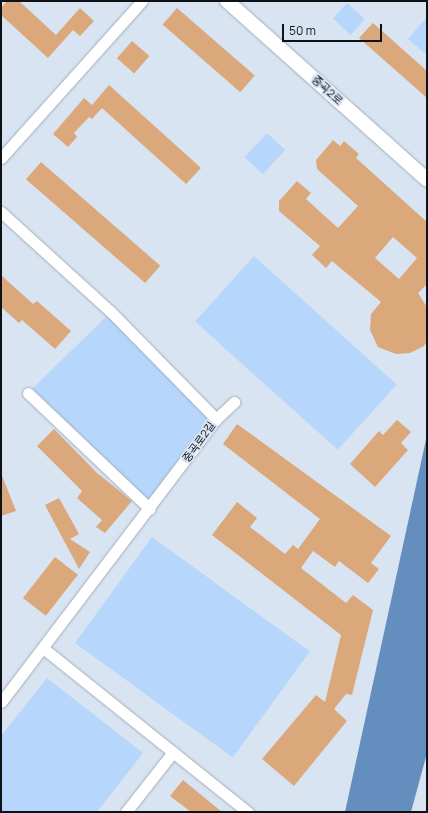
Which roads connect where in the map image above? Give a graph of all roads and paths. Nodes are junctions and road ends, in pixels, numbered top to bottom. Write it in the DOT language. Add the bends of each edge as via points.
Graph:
graph roads {
  1 [pos="142,1"];
  2 [pos="227,1"];
  3 [pos="1,158"];
  4 [pos="427,180"];
  5 [pos="1,212"];
  6 [pos="28,392"];
  7 [pos="234,402"];
  8 [pos="216,419"];
  9 [pos="150,509"];
  10 [pos="42,648"];
  11 [pos="1,702"];
  12 [pos="173,752"];
  13 [pos="126,812"];
  14 [pos="248,812"];
  1 -- 3 [label="street"];
  2 -- 4 [label="street, 중곡2로"];
  5 -- 8 [label="street, 중곡로2길" via="111,312"];
  6 -- 9 [label="street"];
  7 -- 8 [label="street"];
  8 -- 9 [label="street, 중곡로2길"];
  9 -- 10 [label="street, 중곡로2길"];
  10 -- 11 [label="street, 중곡로2길"];
  10 -- 12 [label="street"];
  12 -- 13 [label="street"];
  12 -- 14 [label="street"];
}
